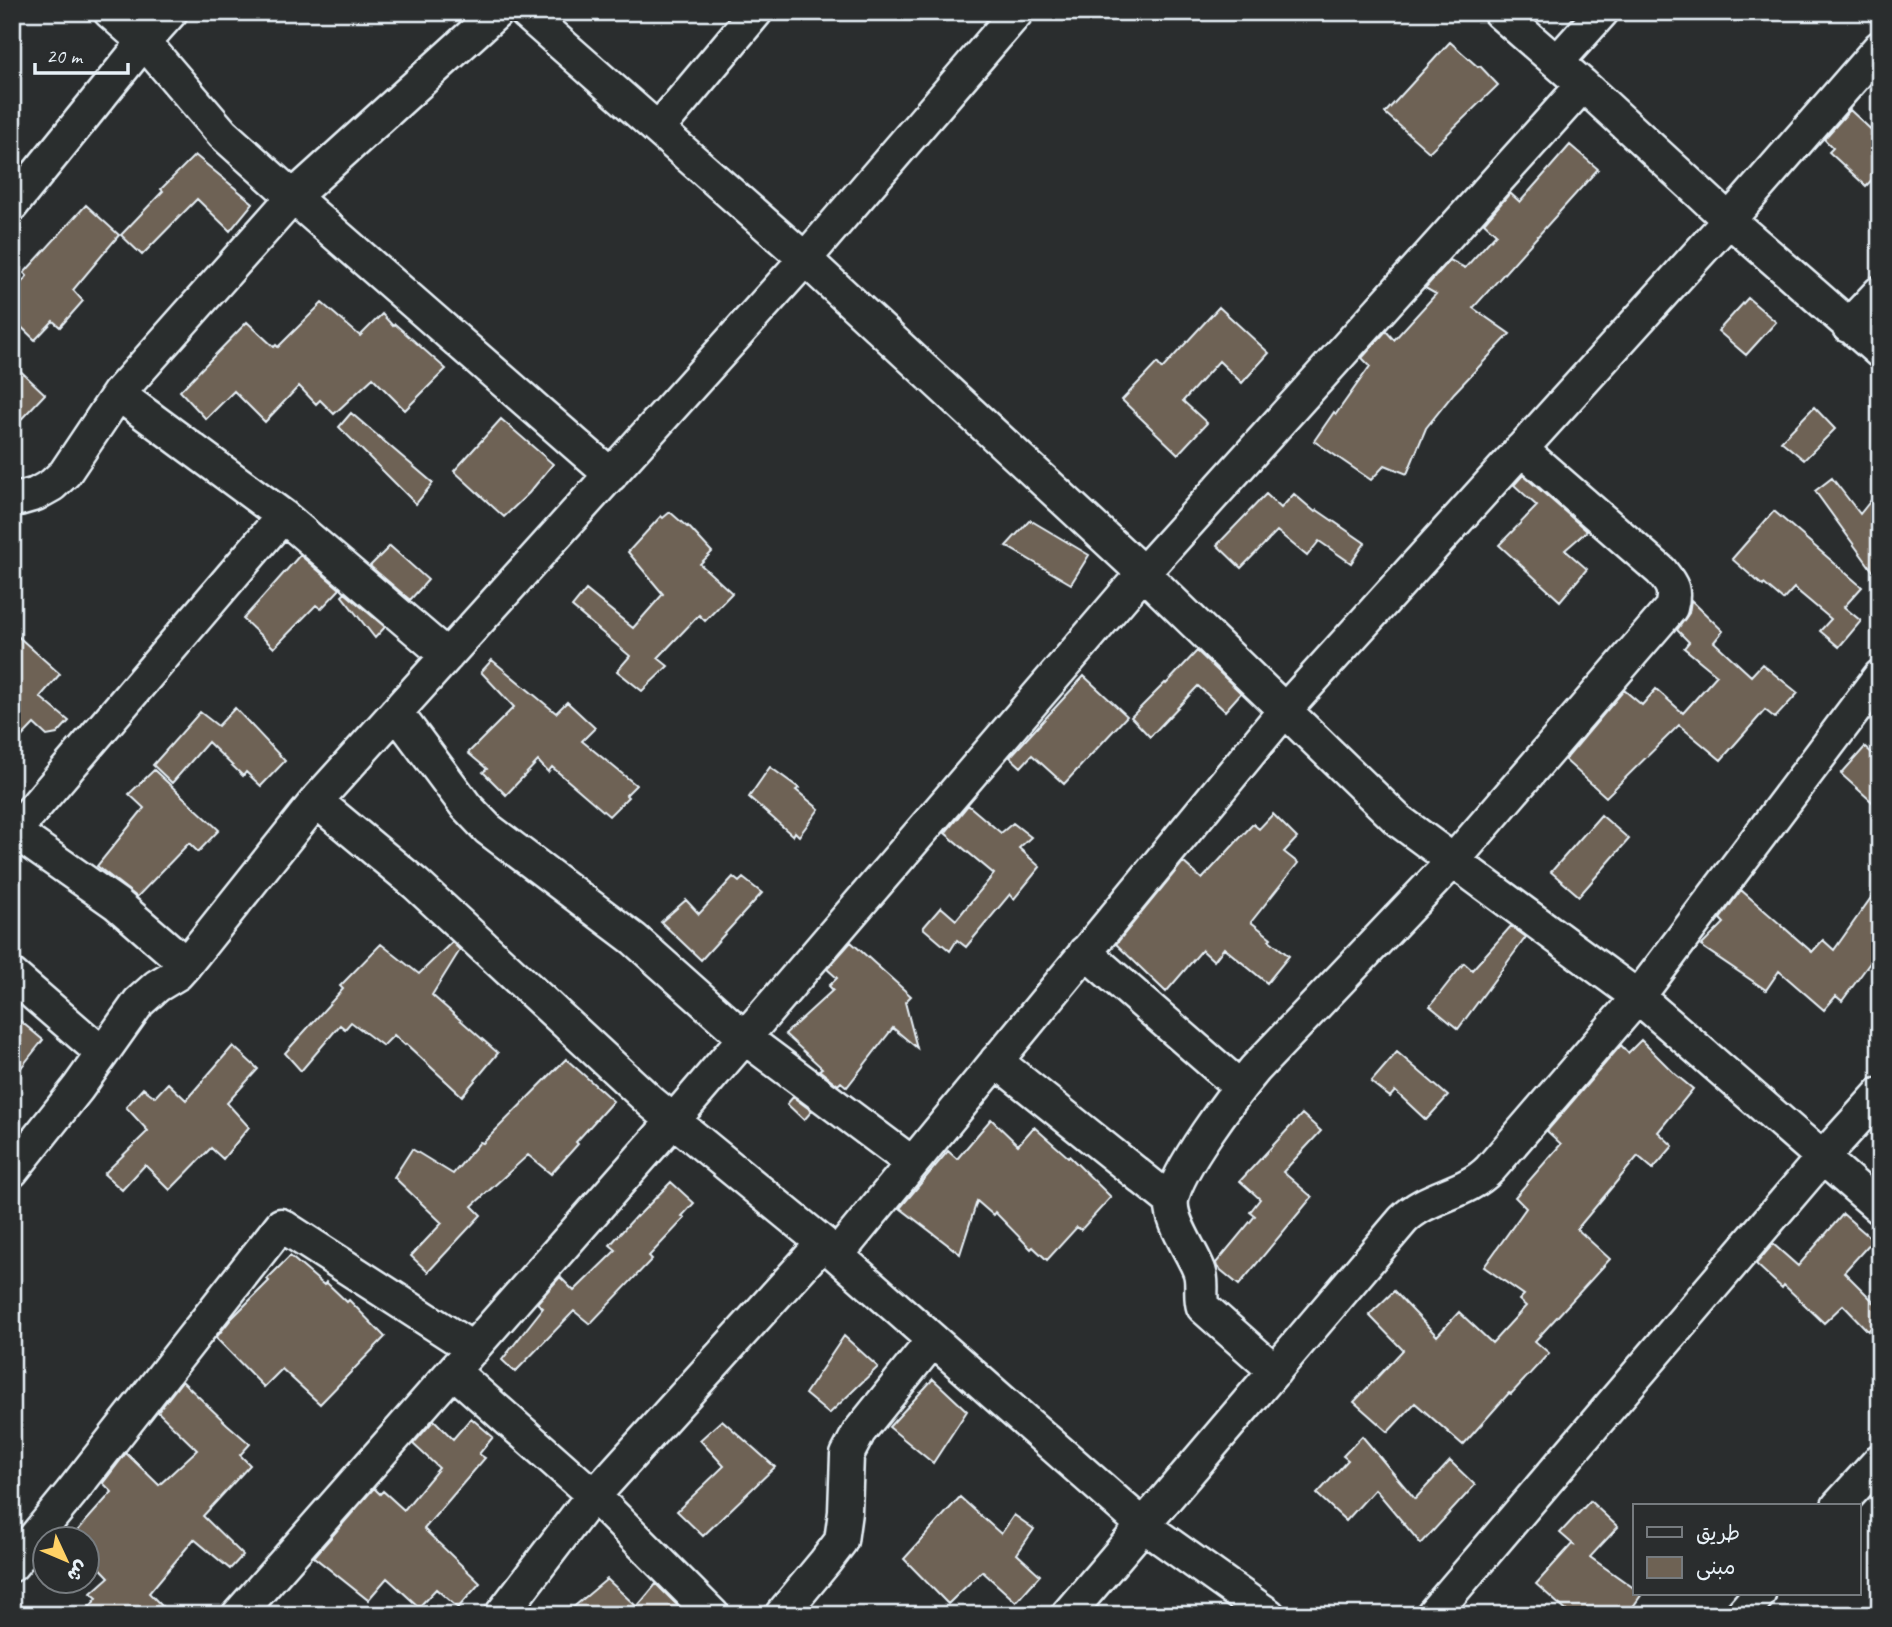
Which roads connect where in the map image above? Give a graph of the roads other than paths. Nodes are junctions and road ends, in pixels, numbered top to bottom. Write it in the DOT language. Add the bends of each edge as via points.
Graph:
graph roads {
  1 [pos="110,12"];
  2 [pos="172,12"];
  3 [pos="497,12"];
  4 [pos="525,12"];
  5 [pos="1017,12"];
  6 [pos="1499,12"];
  7 [pos="1602,12"];
  8 [pos="744,16"];
  9 [pos="144,42"];
  10 [pos="1880,47"];
  11 [pos="1557,62"];
  12 [pos="1583,85"];
  13 [pos="658,129"];
  14 [pos="293,197"];
  15 [pos="12,205"];
  16 [pos="1729,220"];
  17 [pos="805,259"];
  18 [pos="1880,292"];
  19 [pos="1848,326"];
  20 [pos="1880,352"];
  21 [pos="118,394"];
  22 [pos="1521,449"];
  23 [pos="611,475"];
  24 [pos="12,499"];
  25 [pos="283,516"];
  26 [pos="1143,573"];
  27 [pos="447,656"];
  28 [pos="1880,676"];
  29 [pos="1284,711"];
  30 [pos="396,712"];
  31 [pos="316,801"];
  32 [pos="13,832"];
  33 [pos="1453,860"];
  34 [pos="1086,952"];
  35 [pos="186,964"];
  36 [pos="12,975"];
  37 [pos="1638,997"];
  38 [pos="745,1038"];
  39 [pos="102,1053"];
  40 [pos="996,1061"];
  41 [pos="1240,1087"];
  42 [pos="1880,1094"];
  43 [pos="673,1121"];
  44 [pos="1822,1158"];
  45 [pos="912,1163"];
  46 [pos="12,1171"];
  47 [pos="1171,1201"];
  48 [pos="1880,1208"];
  49 [pos="830,1249"];
  50 [pos="933,1340"];
  51 [pos="463,1360"];
  52 [pos="1275,1371"];
  53 [pos="1880,1460"];
  54 [pos="594,1496"];
  55 [pos="1840,1504"];
  56 [pos="1144,1526"];
  57 [pos="12,1564"];
  58 [pos="1757,1596"];
  59 [pos="238,1615"];
  60 [pos="500,1615"];
  61 [pos="713,1615"];
  62 [pos="782,1615"];
  63 [pos="1067,1615"];
  64 [pos="1269,1615"];
  65 [pos="1432,1615"];
  66 [pos="1741,1615"];
  1 -- 9 [label="street"];
  2 -- 9 [label="street"];
  3 -- 14 [label="street"];
  4 -- 13 [label="street"];
  5 -- 17 [label="street"];
  6 -- 11 [label="street"];
  7 -- 11 [label="street"];
  8 -- 13 [label="street"];
  9 -- 14 [label="street" via="223,134"];
  9 -- 15 [label="street"];
  10 -- 16 [label="street"];
  11 -- 12 [label="street"];
  12 -- 16 [label="street"];
  12 -- 26 [label="street"];
  13 -- 17 [label="street"];
  14 -- 21 [label="street"];
  14 -- 23 [label="street"];
  16 -- 19 [label="street"];
  16 -- 22 [label="street"];
  17 -- 23 [label="street"];
  17 -- 26 [label="street"];
  18 -- 19 [label="street"];
  19 -- 20 [label="street"];
  21 -- 24 [label="street" via="65,473 36,494"];
  21 -- 25 [label="street"];
  22 -- 29 [label="street"];
  22 -- 33 [label="street" via="1661,571 1674,595 1671,608"];
  23 -- 27 [label="street"];
  25 -- 27 [label="street"];
  25 -- 32 [label="street"];
  26 -- 29 [label="street"];
  26 -- 38 [label="street"];
  27 -- 30 [label="street"];
  28 -- 37 [label="street"];
  29 -- 33 [label="street" via="1398,820"];
  29 -- 34 [label="street"];
  30 -- 31 [label="street"];
  30 -- 38 [label="street" via="476,817 634,939"];
  31 -- 35 [label="street"];
  31 -- 43 [label="street" via="416,884"];
  32 -- 35 [label="street" via="117,904"];
  33 -- 37 [label="street"];
  33 -- 41 [label="street"];
  34 -- 40 [label="street"];
  34 -- 41 [label="street"];
  35 -- 39 [label="street" via="139,1002"];
  36 -- 39 [label="street"];
  37 -- 44 [label="street"];
  37 -- 52 [label="street" via="1482,1177 1411,1211"];
  38 -- 43 [label="street"];
  38 -- 45 [label="street"];
  39 -- 46 [label="street"];
  40 -- 45 [label="street"];
  40 -- 47 [label="street"];
  41 -- 47 [label="street" via="1187,1163"];
  42 -- 44 [label="street"];
  43 -- 49 [label="street"];
  43 -- 51 [label="street"];
  44 -- 48 [label="street"];
  44 -- 65 [label="street"];
  45 -- 49 [label="street"];
  47 -- 52 [label="street" via="1200,1271 1203,1307"];
  49 -- 50 [label="street"];
  49 -- 54 [label="street"];
  50 -- 56 [label="street"];
  50 -- 62 [label="street" via="859,1432 847,1455 841,1541"];
  51 -- 54 [label="street"];
  51 -- 57 [label="street" via="281,1225"];
  51 -- 59 [label="street"];
  52 -- 56 [label="street"];
  53 -- 55 [label="street"];
  54 -- 60 [label="street"];
  54 -- 61 [label="street"];
  56 -- 63 [label="street"];
  56 -- 64 [label="street"];
  58 -- 66 [label="street"];
}
